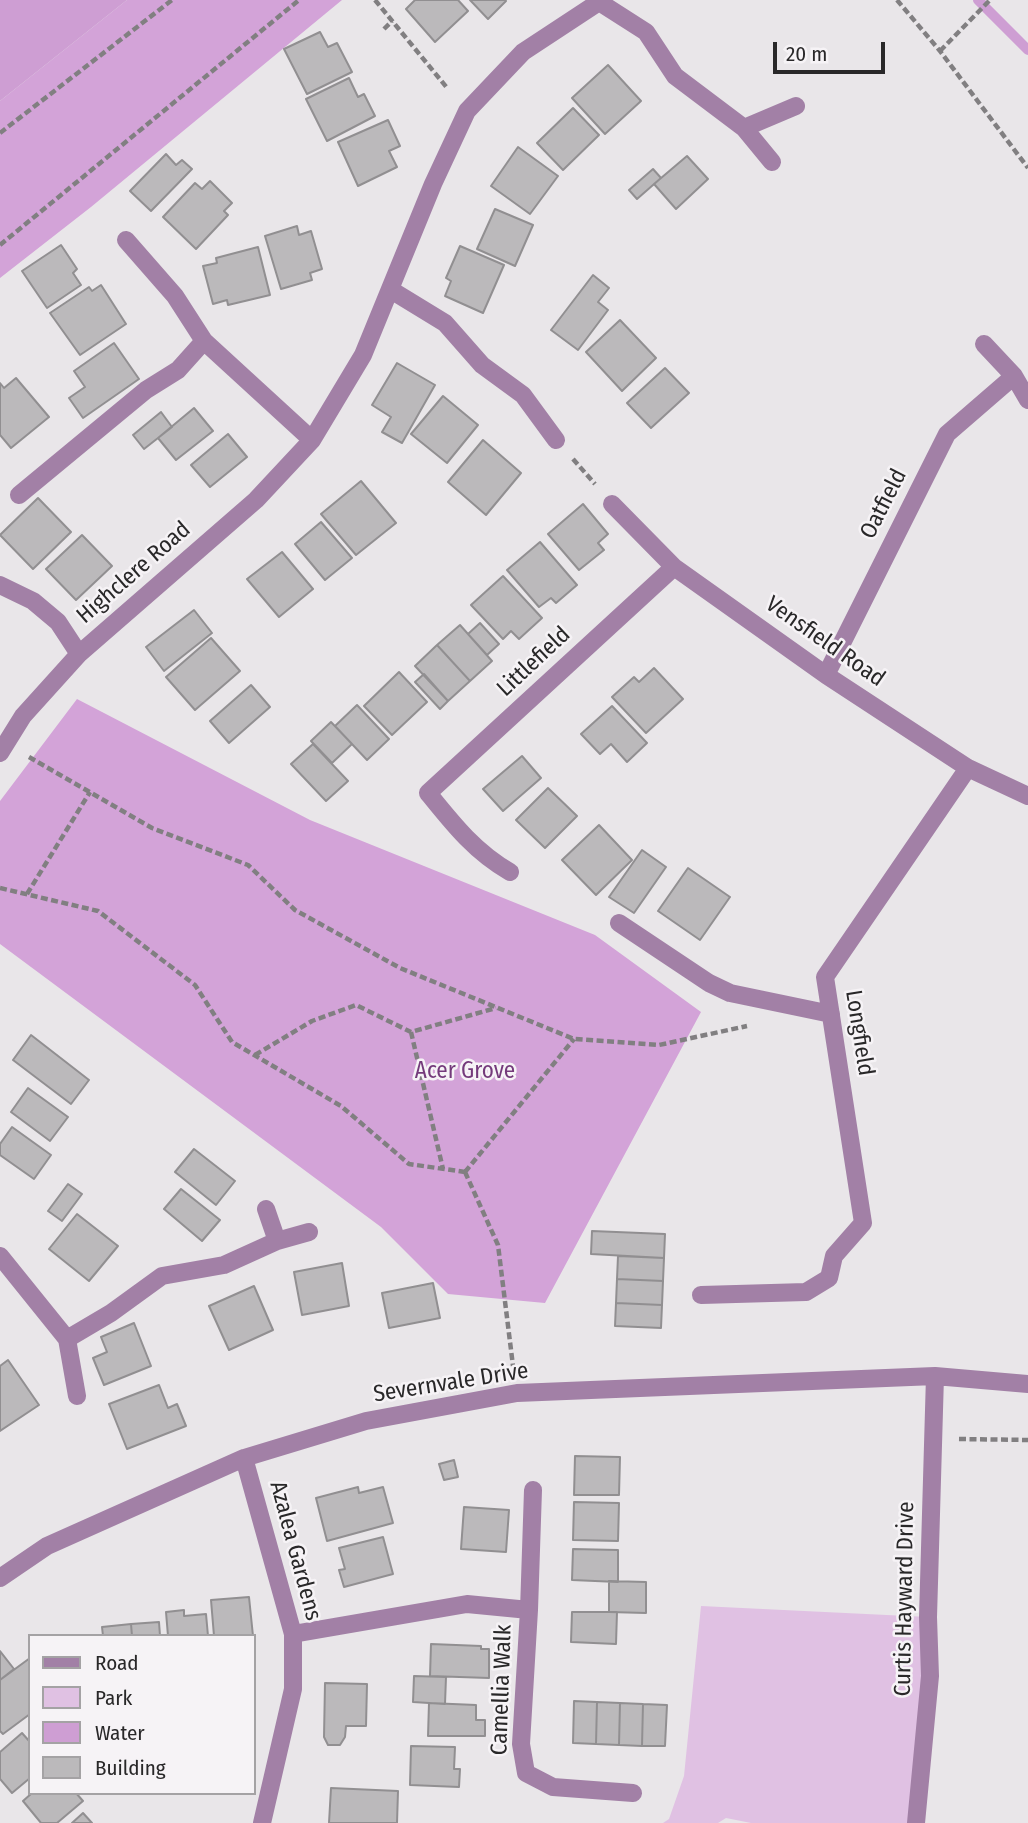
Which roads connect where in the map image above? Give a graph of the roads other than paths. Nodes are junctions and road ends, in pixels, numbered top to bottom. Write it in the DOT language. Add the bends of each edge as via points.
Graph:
graph roads {
  1 [pos="599,1"];
  2 [pos="796,106"];
  3 [pos="744,128"];
  4 [pos="772,162"];
  5 [pos="127,240"];
  6 [pos="391,290"];
  7 [pos="204,341"];
  8 [pos="984,344"];
  9 [pos="1014,376"];
  10 [pos="1028,401"];
  11 [pos="312,440"];
  12 [pos="556,440"];
  13 [pos="19,495"];
  14 [pos="611,503"];
  15 [pos="674,567"];
  16 [pos="0,585"];
  17 [pos="79,654"];
  18 [pos="826,675"];
  19 [pos="4,749"];
  20 [pos="968,768"];
  21 [pos="1028,796"];
  22 [pos="510,872"];
  23 [pos="619,923"];
  24 [pos="831,1014"];
  25 [pos="266,1209"];
  26 [pos="309,1232"];
  27 [pos="276,1241"];
  28 [pos="0,1256"];
  29 [pos="701,1295"];
  30 [pos="67,1339"];
  31 [pos="935,1376"];
  32 [pos="1028,1384"];
  33 [pos="77,1396"];
  34 [pos="244,1458"];
  35 [pos="533,1490"];
  36 [pos="0,1577"];
  37 [pos="529,1611"];
  38 [pos="293,1634"];
  39 [pos="633,1793"];
  40 [pos="262,1823"];
  41 [pos="916,1823"];
  1 -- 3 [label="street, Highclere Road" via="646,32 676,76"];
  1 -- 6 [label="street, Highclere Road" via="523,52 467,111"];
  2 -- 3 [label="street"];
  3 -- 4 [label="street, Highclere Road"];
  5 -- 7 [label="street" via="175,296"];
  6 -- 11 [label="street, Highclere Road" via="363,355"];
  6 -- 12 [label="street" via="445,323 482,365 523,395"];
  7 -- 11 [label="street"];
  7 -- 13 [label="street" via="178,370 146,390"];
  8 -- 9 [label="street"];
  9 -- 10 [label="street"];
  9 -- 18 [label="street, Oatfield" via="947,434"];
  11 -- 17 [label="street, Highclere Road" via="256,500"];
  14 -- 15 [label="street, Vensfield Road"];
  15 -- 18 [label="street, Vensfield Road"];
  15 -- 22 [label="street, Littlefield" via="428,793 467,841"];
  16 -- 17 [label="street" via="33,601 58,622"];
  17 -- 19 [label="street, Highclere Road" via="23,716"];
  18 -- 20 [label="street, Vensfield Road"];
  20 -- 21 [label="street, Vensfield Road"];
  20 -- 24 [label="street, Longfield" via="825,976"];
  23 -- 24 [label="street" via="730,993"];
  24 -- 29 [label="street, Longfield" via="863,1223 834,1256 829,1278 806,1292"];
  25 -- 27 [label="street"];
  26 -- 27 [label="street"];
  27 -- 30 [label="street" via="224,1265 162,1276"];
  28 -- 30 [label="street"];
  30 -- 33 [label="street"];
  31 -- 32 [label="street, Severnvale Drive"];
  31 -- 34 [label="street, Severnvale Drive" via="517,1393 366,1422"];
  31 -- 41 [label="street, Curtis Hayward Drive" via="930,1676"];
  34 -- 36 [label="street, Severnvale Drive" via="47,1546"];
  34 -- 38 [label="street, Azalea Gardens"];
  35 -- 37 [label="street"];
  37 -- 38 [label="street, Camellia Walk" via="467,1604"];
  37 -- 39 [label="street, Camellia Walk" via="521,1744 526,1773 553,1787"];
  38 -- 40 [label="street, Azalea Gardens" via="293,1689"];
}
